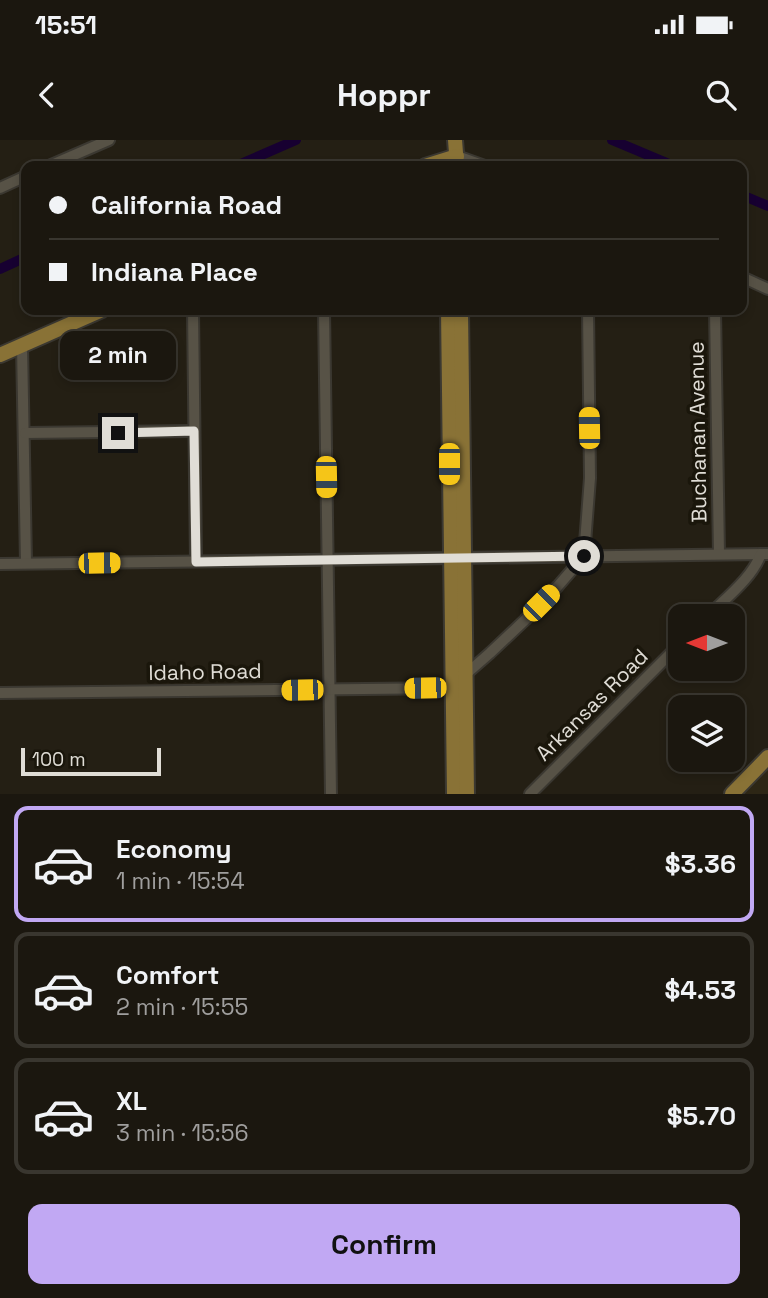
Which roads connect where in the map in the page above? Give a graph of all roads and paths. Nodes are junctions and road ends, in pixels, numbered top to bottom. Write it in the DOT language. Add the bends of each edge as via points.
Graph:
graph roads {
  1 [pos="108,140"];
  2 [pos="447,140"];
  3 [pos="455,140"];
  4 [pos="60,161"];
  5 [pos="451,161"];
  6 [pos="451,161"];
  7 [pos="21,178"];
  8 [pos="0,188"];
  9 [pos="747,279"];
  10 [pos="768,289"];
  11 [pos="91,315"];
  12 [pos="193,315"];
  13 [pos="324,315"];
  14 [pos="447,315"];
  15 [pos="461,315"];
  16 [pos="587,315"];
  17 [pos="715,315"];
  18 [pos="22,345"];
  19 [pos="0,355"];
  20 [pos="194,431"];
  21 [pos="25,433"];
  22 [pos="719,554"];
  23 [pos="764,554"];
  24 [pos="584,556"];
  25 [pos="457,558"];
  26 [pos="328,559"];
  27 [pos="196,562"];
  28 [pos="0,564"];
  29 [pos="26,564"];
  30 [pos="720,604"];
  31 [pos="668,656"];
  32 [pos="466,674"];
  33 [pos="453,688"];
  34 [pos="330,689"];
  35 [pos="0,693"];
  36 [pos="768,757"];
  37 [pos="331,794"];
  38 [pos="454,794"];
  39 [pos="467,794"];
  40 [pos="530,794"];
  41 [pos="732,794"];
  1 -- 4 [label="street"];
  2 -- 5 [label="main road"];
  3 -- 6 [label="main road"];
  7 -- 8 [label="street"];
  9 -- 10 [label="street"];
  11 -- 18 [label="main road"];
  12 -- 20 [label="street"];
  13 -- 26 [label="street"];
  14 -- 25 [label="main road"];
  15 -- 25 [label="main road"];
  16 -- 24 [label="street" via="590,478"];
  17 -- 22 [label="street, Buchanan Avenue"];
  18 -- 19 [label="main road"];
  18 -- 21 [label="street"];
  20 -- 21 [label="street"];
  20 -- 27 [label="street"];
  21 -- 29 [label="street"];
  22 -- 23 [label="street"];
  22 -- 24 [label="street"];
  23 -- 30 [label="street"];
  24 -- 25 [label="street"];
  24 -- 32 [label="street" via="525,620"];
  25 -- 26 [label="street"];
  25 -- 32 [label="main road"];
  25 -- 33 [label="main road"];
  26 -- 27 [label="street"];
  26 -- 34 [label="street"];
  27 -- 29 [label="street"];
  28 -- 29 [label="street"];
  31 -- 40 [label="street, Arkansas Road"];
  32 -- 39 [label="main road"];
  33 -- 34 [label="street, Idaho Road"];
  33 -- 38 [label="main road"];
  34 -- 35 [label="street, Idaho Road"];
  34 -- 37 [label="street"];
  36 -- 41 [label="main road"];
}
